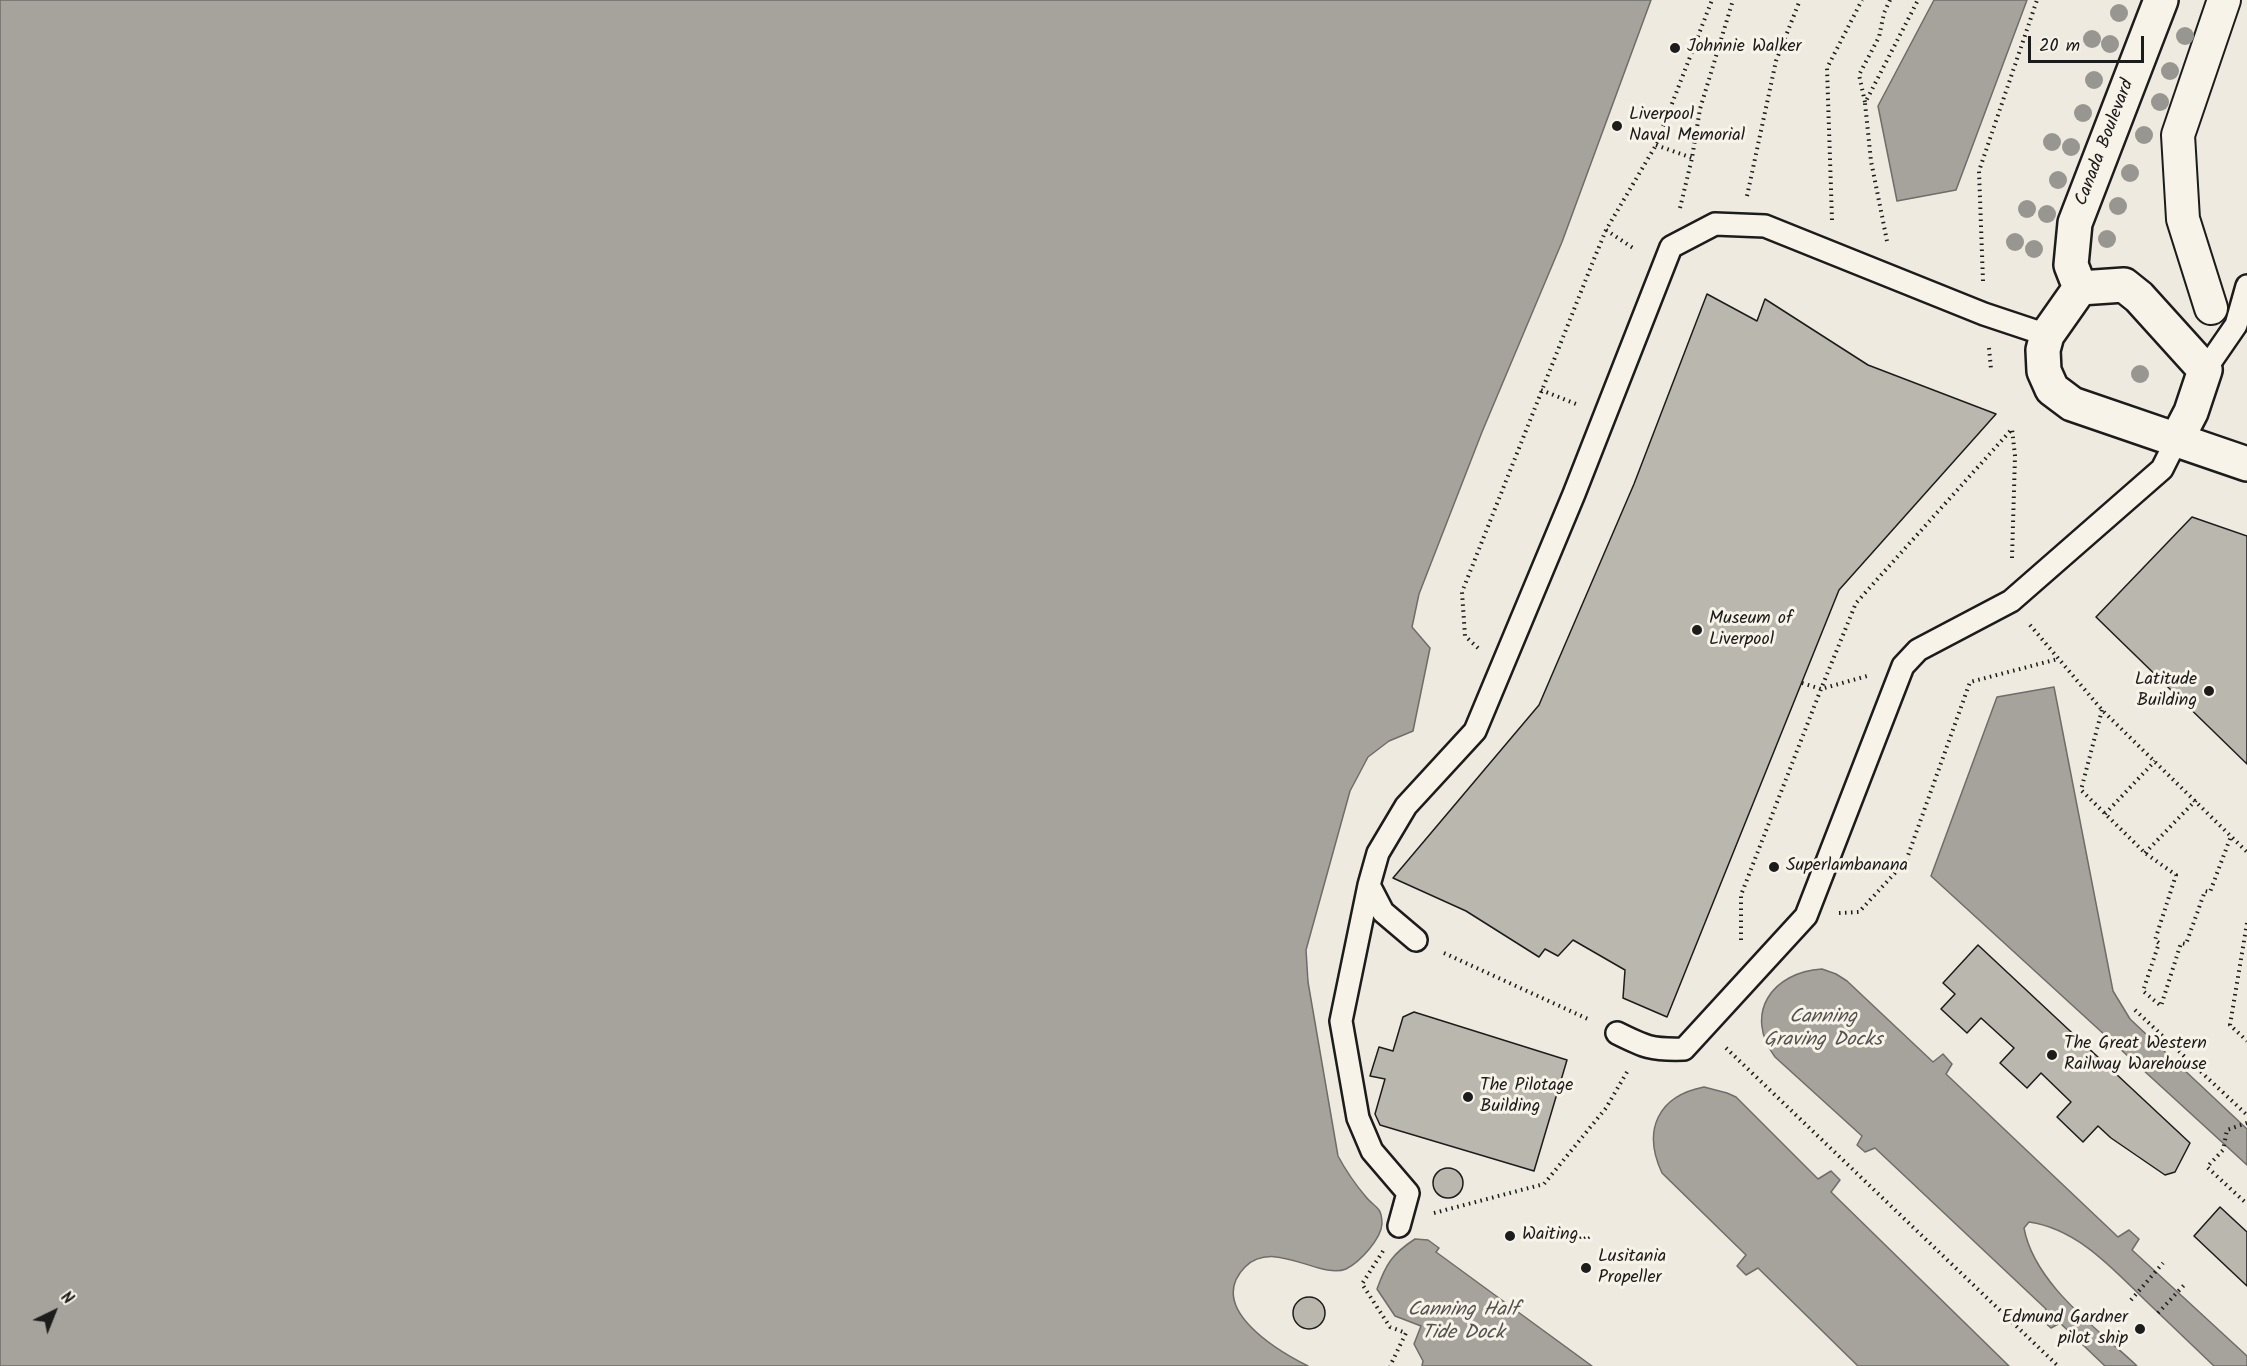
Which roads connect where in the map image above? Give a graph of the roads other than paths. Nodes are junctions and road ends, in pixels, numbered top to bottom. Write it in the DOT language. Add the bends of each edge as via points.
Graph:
graph roads {
  1 [pos="2161,0"];
  2 [pos="2224,0"];
  3 [pos="2247,286"];
  4 [pos="2080,288"];
  5 [pos="2211,308"];
  6 [pos="2047,335"];
  7 [pos="2205,369"];
  8 [pos="2177,440"];
  9 [pos="2247,464"];
  10 [pos="1369,885"];
  11 [pos="1416,940"];
  12 [pos="1617,1033"];
  13 [pos="1399,1226"];
  1 -- 4 [label="street, Canada Boulevard" via="2075,223 2071,265"];
  2 -- 5 [label="street" via="2178,135 2183,219"];
  3 -- 7 [label="lane" via="2236,325"];
  4 -- 6 [label="street"];
  4 -- 7 [label="street" via="2124,285"];
  6 -- 8 [label="street" via="2044,371 2052,389 2072,404"];
  6 -- 10 [label="lane" via="1984,314 1765,226 1715,224 1671,246 1475,731 1406,806 1378,853"];
  7 -- 8 [label="street"];
  8 -- 9 [label="street"];
  8 -- 12 [label="lane" via="2162,469 2011,601 1918,650 1903,666 1806,916 1684,1049 1642,1046"];
  10 -- 11 [label="lane" via="1383,912"];
  10 -- 13 [label="lane" via="1341,1021 1358,1118 1372,1151 1408,1193"];
}
